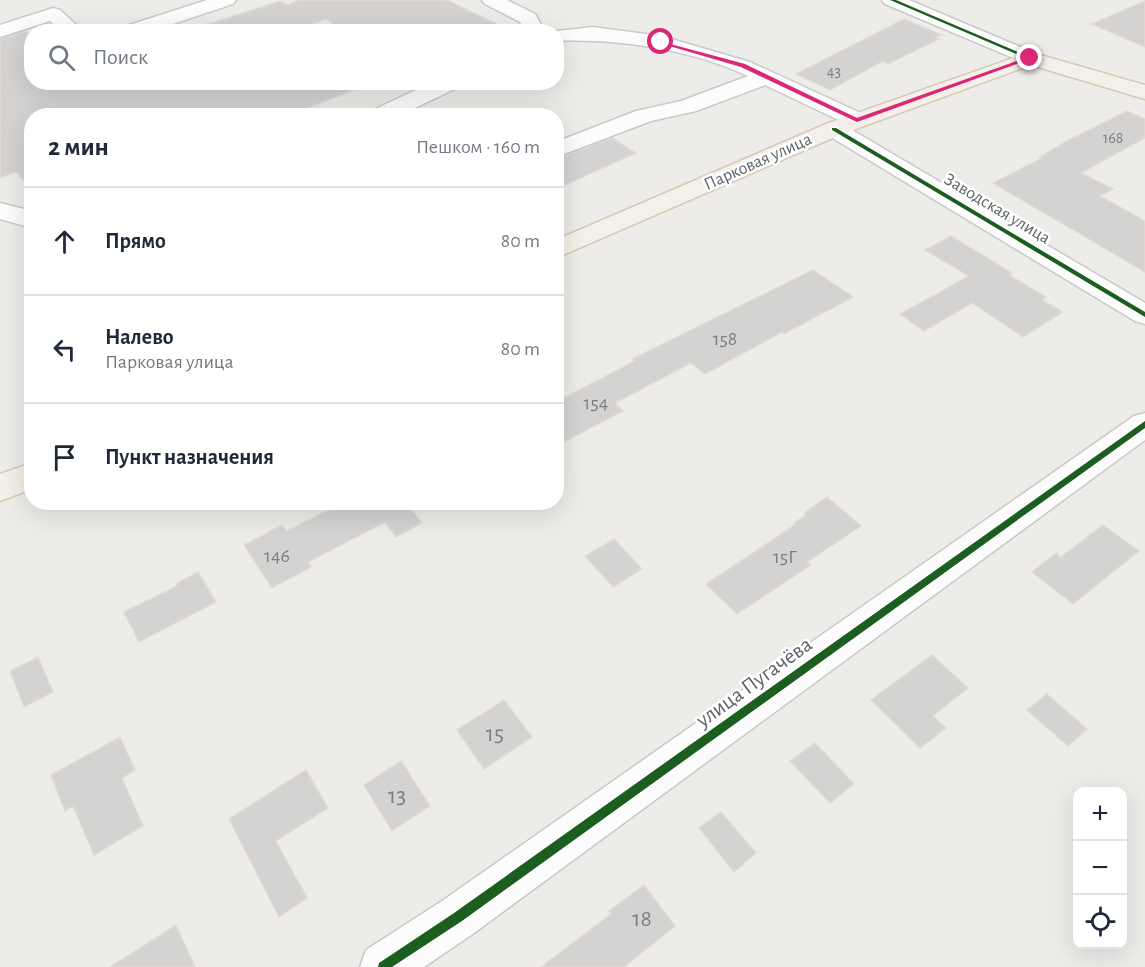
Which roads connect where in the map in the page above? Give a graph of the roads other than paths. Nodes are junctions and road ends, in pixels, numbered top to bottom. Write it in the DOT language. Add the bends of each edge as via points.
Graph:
graph roads {
  1 [pos="226,0"];
  2 [pos="492,0"];
  3 [pos="892,0"];
  4 [pos="64,24"];
  5 [pos="152,24"];
  6 [pos="531,24"];
  7 [pos="0,31"];
  8 [pos="564,35"];
  9 [pos="1030,58"];
  10 [pos="766,77"];
  11 [pos="434,90"];
  12 [pos="1145,92"];
  13 [pos="396,108"];
  14 [pos="845,125"];
  15 [pos="564,147"];
  16 [pos="0,211"];
  17 [pos="24,217"];
  18 [pos="564,247"];
  19 [pos="1145,315"];
  20 [pos="1145,424"];
  21 [pos="24,478"];
  22 [pos="0,488"];
  23 [pos="383,967"];
  1 -- 5 [label="street"];
  2 -- 6 [label="street" via="528,18"];
  3 -- 9 [label="street"];
  4 -- 7 [label="street" via="52,14"];
  8 -- 10 [label="street, Заводская улица" via="593,33 661,42 743,66"];
  9 -- 12 [label="main road"];
  9 -- 14 [label="main road, Парковая улица"];
  10 -- 14 [label="street, Заводская улица"];
  10 -- 15 [label="street" via="688,106 644,116"];
  11 -- 13 [label="street"];
  14 -- 18 [label="main road, Парковая улица"];
  14 -- 19 [label="street, Заводская улица"];
  16 -- 17 [label="street"];
  20 -- 23 [label="street, улица Пугачёва"];
  21 -- 22 [label="main road"];
}
